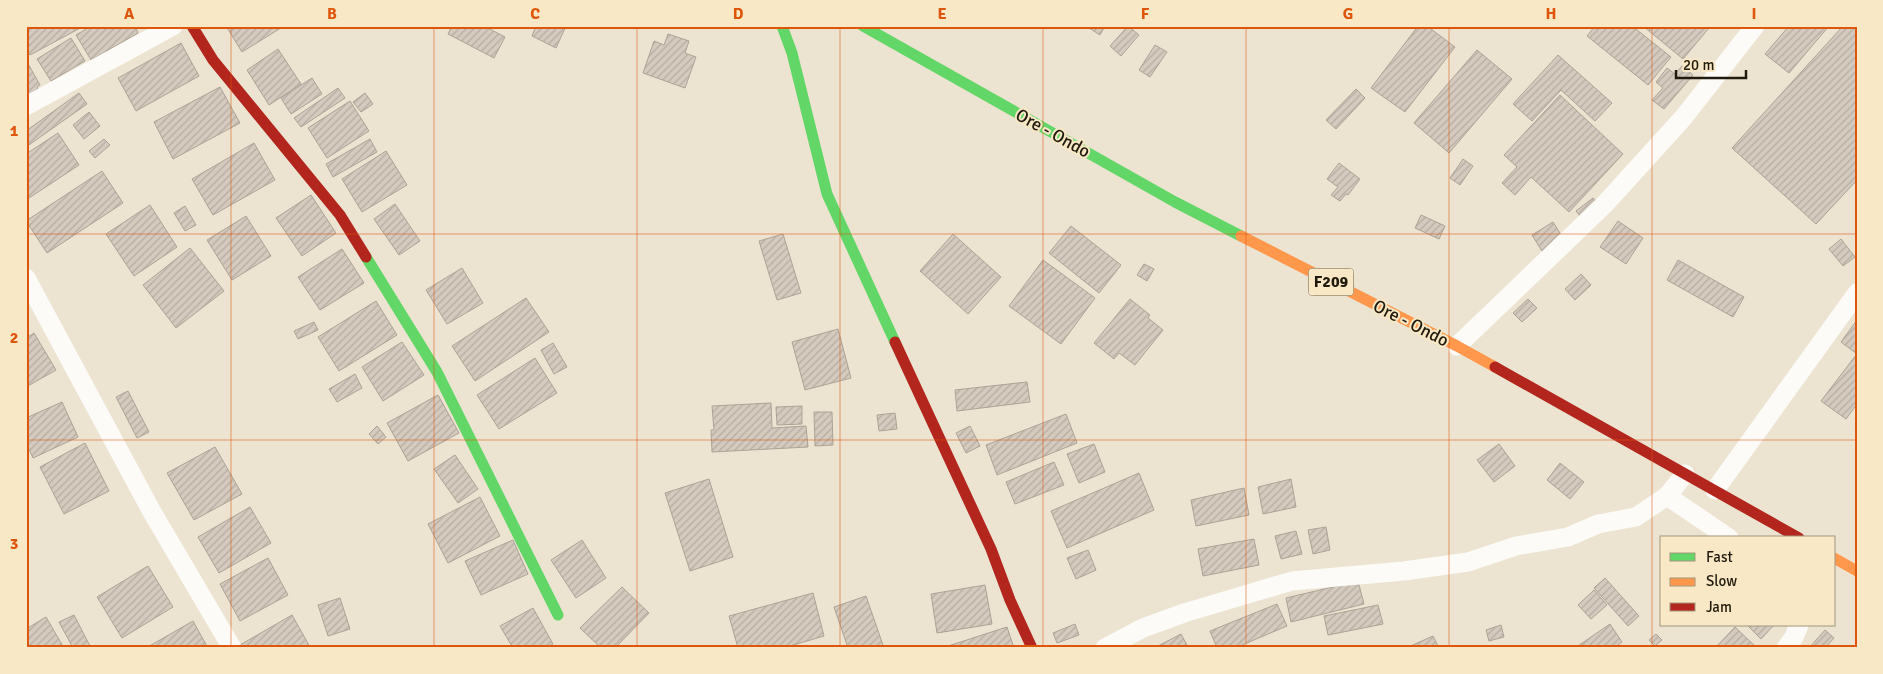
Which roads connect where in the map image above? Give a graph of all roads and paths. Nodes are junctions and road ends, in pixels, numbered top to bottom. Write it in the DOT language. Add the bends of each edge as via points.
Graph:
graph roads {
  1 [pos="173,26"];
  2 [pos="192,26"];
  3 [pos="782,26"];
  4 [pos="863,26"];
  5 [pos="1755,26"];
  6 [pos="26,106"];
  7 [pos="26,278"];
  8 [pos="1857,294"];
  9 [pos="34,307"];
  10 [pos="1457,346"];
  11 [pos="1685,474"];
  12 [pos="1715,490"];
  13 [pos="1667,496"];
  14 [pos="1726,536"];
  15 [pos="1796,536"];
  16 [pos="1836,559"];
  17 [pos="1857,571"];
  18 [pos="558,615"];
  19 [pos="1799,626"];
  20 [pos="232,648"];
  21 [pos="1032,648"];
  22 [pos="1105,648"];
  23 [pos="1786,648"];
  1 -- 6 [label="street"];
  2 -- 18 [label="street" via="212,60 340,215 437,372"];
  3 -- 21 [label="street" via="792,53 827,194 991,549"];
  4 -- 10 [label="street, Ore - Ondo / F209" via="1174,202"];
  5 -- 10 [label="street" via="1683,118 1604,205"];
  7 -- 9 [label="street"];
  8 -- 12 [label="street"];
  9 -- 20 [label="street"];
  10 -- 11 [label="street, Ore - Ondo / F209"];
  11 -- 12 [label="street, Ore - Ondo / F209"];
  11 -- 13 [label="street"];
  12 -- 15 [label="street, Ore - Ondo / F209"];
  13 -- 14 [label="street"];
  13 -- 22 [label="street" via="1636,517 1598,524 1568,537 1516,546 1468,562 1292,581 1184,613 1143,628"];
  16 -- 17 [label="street"];
  19 -- 23 [label="street"];
}
